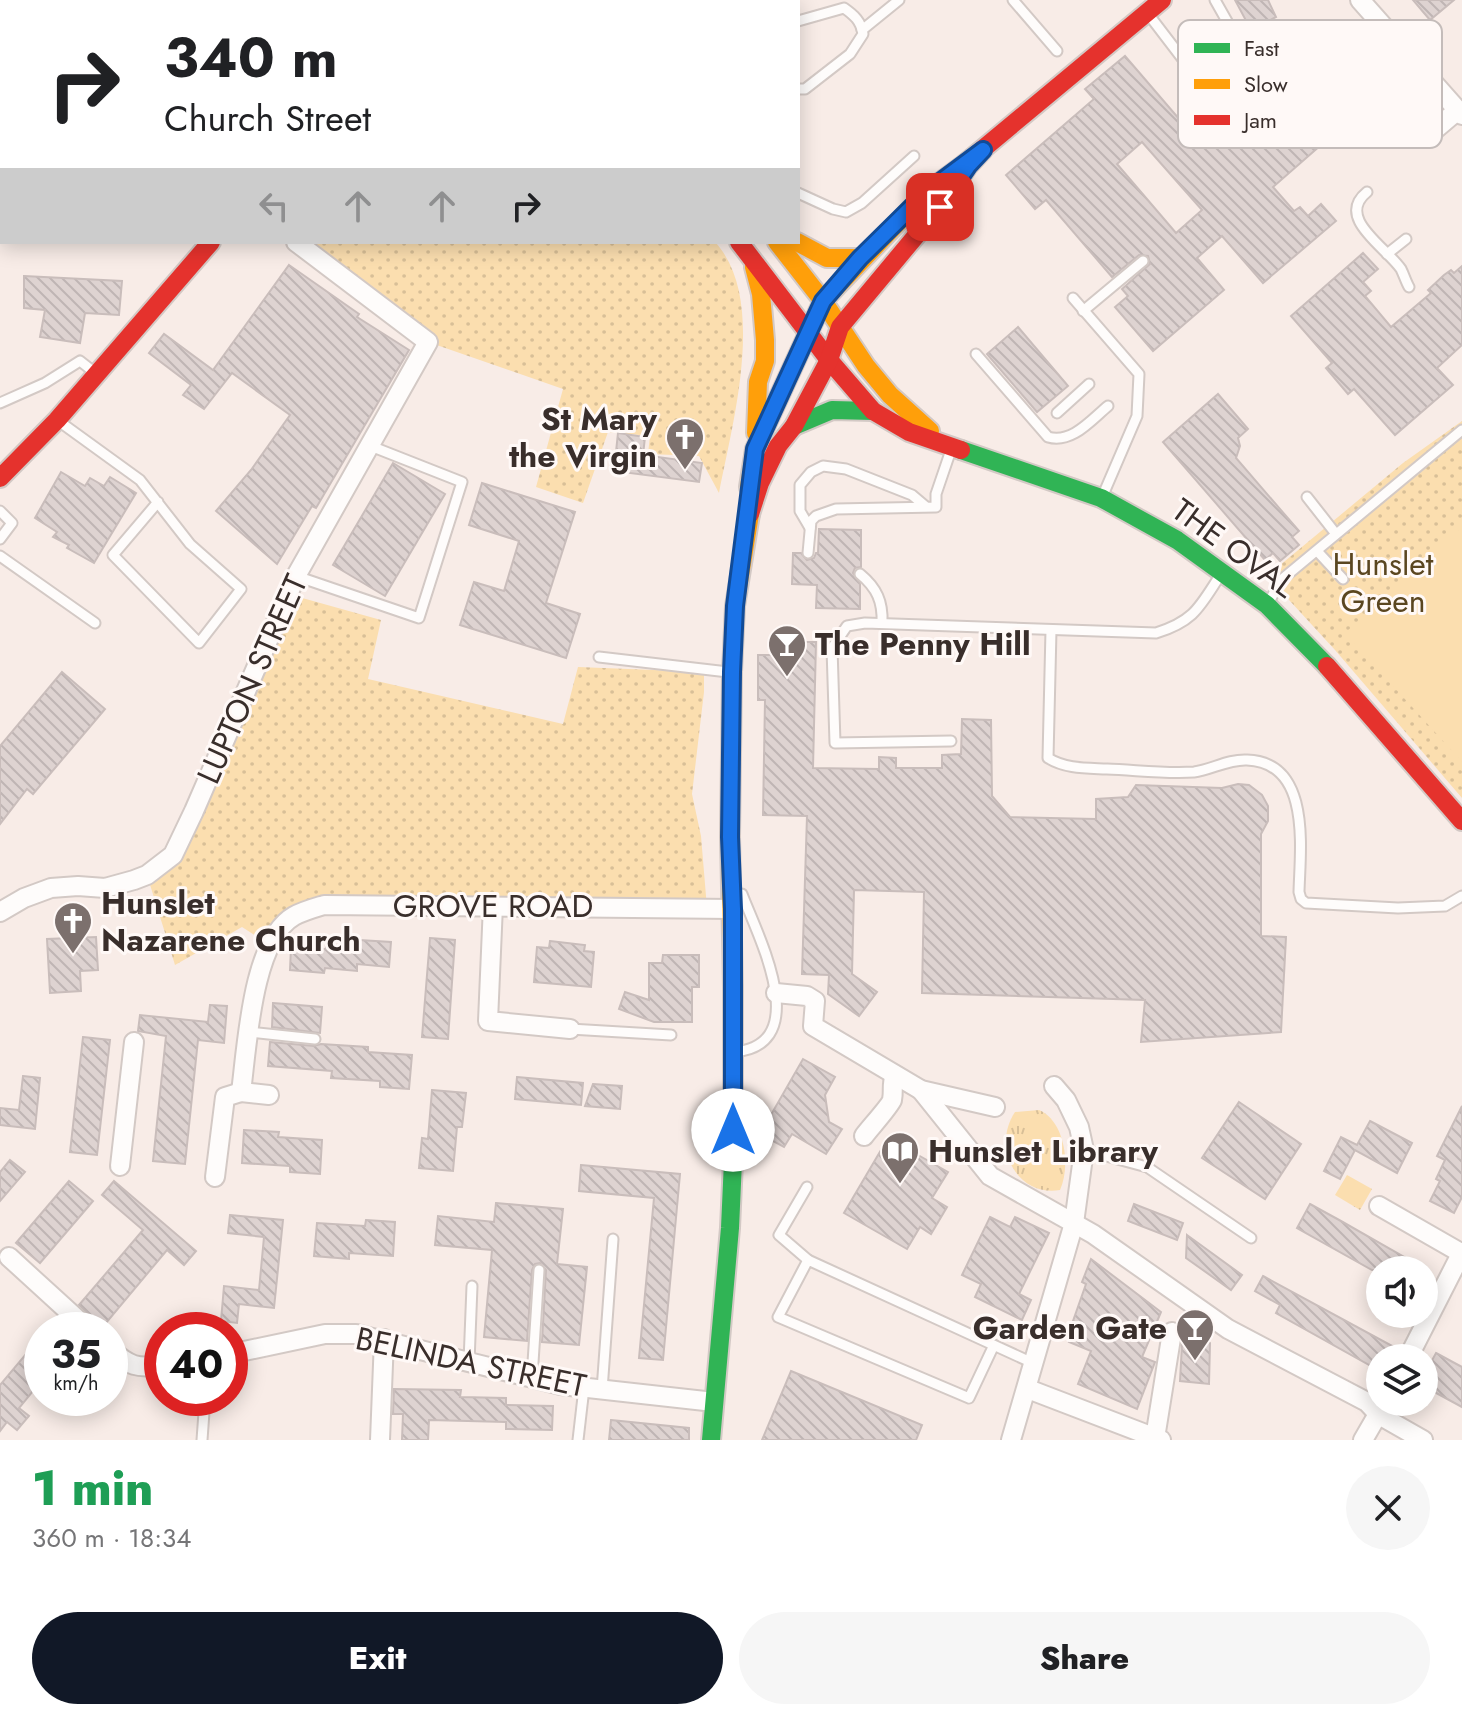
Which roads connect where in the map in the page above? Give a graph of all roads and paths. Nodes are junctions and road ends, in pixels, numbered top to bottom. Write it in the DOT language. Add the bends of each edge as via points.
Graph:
graph roads {
  1 [pos="899,0"];
  2 [pos="1013,0"];
  3 [pos="1162,0"];
  4 [pos="1215,0"];
  5 [pos="1360,0"];
  6 [pos="1147,12"];
  7 [pos="800,20"];
  8 [pos="1226,20"];
  9 [pos="1378,20"];
  10 [pos="862,30"];
  11 [pos="1057,51"];
  12 [pos="1178,53"];
  13 [pos="800,89"];
  14 [pos="1442,92"];
  15 [pos="1460,112"];
  16 [pos="1442,125"];
  17 [pos="983,150"];
  18 [pos="914,156"];
  19 [pos="1367,192"];
  20 [pos="800,194"];
  21 [pos="1406,239"];
  22 [pos="209,244"];
  23 [pos="299,244"];
  24 [pos="778,244"];
  25 [pos="800,244"];
  26 [pos="745,249"];
  27 [pos="1387,254"];
  28 [pos="860,258"];
  29 [pos="1143,261"];
  30 [pos="1409,287"];
  31 [pos="1073,298"];
  32 [pos="823,301"];
  33 [pos="1083,311"];
  34 [pos="840,327"];
  35 [pos="808,333"];
  36 [pos="976,354"];
  37 [pos="829,360"];
  38 [pos="97,374"];
  39 [pos="1089,384"];
  40 [pos="0,403"];
  41 [pos="1108,406"];
  42 [pos="873,411"];
  43 [pos="1057,413"];
  44 [pos="57,420"];
  45 [pos="794,426"];
  46 [pos="1462,430"];
  47 [pos="368,445"];
  48 [pos="948,445"];
  49 [pos="755,449"];
  50 [pos="0,478"];
  51 [pos="1307,497"];
  52 [pos="1101,498"];
  53 [pos="158,502"];
  54 [pos="925,506"];
  55 [pos="0,511"];
  56 [pos="747,522"];
  57 [pos="810,528"];
  58 [pos="1336,534"];
  59 [pos="0,539"];
  60 [pos="1317,551"];
  61 [pos="808,553"];
  62 [pos="0,556"];
  63 [pos="1223,571"];
  64 [pos="860,574"];
  65 [pos="296,576"];
  66 [pos="1343,579"];
  67 [pos="1267,605"];
  68 [pos="95,623"];
  69 [pos="882,623"];
  70 [pos="1051,630"];
  71 [pos="599,657"];
  72 [pos="732,672"];
  73 [pos="951,741"];
  74 [pos="1462,821"];
  75 [pos="730,860"];
  76 [pos="1462,896"];
  77 [pos="493,905"];
  78 [pos="733,909"];
  79 [pos="0,912"];
  80 [pos="776,993"];
  81 [pos="570,1029"];
  82 [pos="250,1032"];
  83 [pos="671,1035"];
  84 [pos="315,1039"];
  85 [pos="134,1042"];
  86 [pos="733,1052"];
  87 [pos="895,1075"];
  88 [pos="1054,1086"];
  89 [pos="921,1090"];
  90 [pos="241,1092"];
  91 [pos="269,1095"];
  92 [pos="995,1107"];
  93 [pos="864,1136"];
  94 [pos="1084,1150"];
  95 [pos="120,1166"];
  96 [pos="215,1177"];
  97 [pos="807,1187"];
  98 [pos="1379,1206"];
  99 [pos="1074,1223"];
  100 [pos="1251,1238"];
  101 [pos="613,1239"];
  102 [pos="1462,1253"];
  103 [pos="9,1257"];
  104 [pos="808,1260"];
  105 [pos="539,1270"];
  106 [pos="472,1286"];
  107 [pos="69,1312"];
  108 [pos="1172,1332"];
  109 [pos="384,1339"];
  110 [pos="1415,1344"];
  111 [pos="994,1345"];
  112 [pos="248,1350"];
  113 [pos="469,1362"];
  114 [pos="1035,1364"];
  115 [pos="532,1378"];
  116 [pos="593,1389"];
  117 [pos="1028,1389"];
  118 [pos="1366,1401"];
  119 [pos="714,1402"];
  120 [pos="204,1416"];
  121 [pos="1377,1416"];
  122 [pos="1392,1416"];
  123 [pos="1158,1439"];
  124 [pos="202,1440"];
  125 [pos="380,1440"];
  126 [pos="578,1440"];
  127 [pos="711,1440"];
  128 [pos="1011,1440"];
  129 [pos="1363,1440"];
  130 [pos="1423,1440"];
  1 -- 10 [label="lane"];
  2 -- 11 [label="lane"];
  3 -- 6 [label="street"];
  4 -- 8 [label="lane"];
  5 -- 9 [label="street"];
  6 -- 12 [label="lane"];
  6 -- 17 [label="street"];
  7 -- 10 [label="lane" via="844,8"];
  10 -- 13 [label="lane" via="850,54"];
  14 -- 15 [label="street"];
  15 -- 16 [label="street"];
  17 -- 28 [label="street" via="928,191"];
  17 -- 34 [label="street"];
  18 -- 20 [label="lane" via="846,212"];
  19 -- 27 [label="lane" via="1358,199 1358,222"];
  21 -- 27 [label="lane"];
  22 -- 38 [label="street"];
  23 -- 47 [label="street, LUPTON STREET" via="428,342"];
  24 -- 32 [label="street, THE OVAL"];
  25 -- 28 [label="street" via="840,261"];
  26 -- 35 [label="street, THE OVAL"];
  26 -- 49 [label="street" via="761,294 765,340"];
  27 -- 30 [label="lane"];
  28 -- 32 [label="street"];
  29 -- 33 [label="lane"];
  31 -- 33 [label="lane"];
  32 -- 34 [label="street, THE OVAL"];
  32 -- 35 [label="street"];
  33 -- 52 [label="lane" via="1139,374 1137,416"];
  34 -- 37 [label="street"];
  34 -- 48 [label="street, THE OVAL" via="890,395"];
  35 -- 37 [label="street, THE OVAL"];
  35 -- 49 [label="street"];
  36 -- 41 [label="lane" via="1048,437 1073,435"];
  37 -- 42 [label="street, THE OVAL"];
  37 -- 45 [label="street"];
  38 -- 40 [label="lane" via="80,361"];
  38 -- 44 [label="street"];
  39 -- 43 [label="lane"];
  42 -- 45 [label="street" via="825,409"];
  42 -- 48 [label="street, THE OVAL" via="909,432"];
  44 -- 50 [label="street"];
  44 -- 53 [label="lane" via="140,480"];
  45 -- 56 [label="street" via="778,446"];
  46 -- 58 [label="lane"];
  47 -- 65 [label="street, LUPTON STREET"];
  47 -- 65 [label="lane" via="462,482 419,618"];
  48 -- 52 [label="street, THE OVAL"];
  48 -- 54 [label="lane" via="936,507"];
  49 -- 56 [label="street"];
  51 -- 58 [label="lane"];
  52 -- 63 [label="street, THE OVAL"];
  53 -- 53 [label="lane" via="190,544 241,589 199,643 113,555"];
  54 -- 57 [label="lane" via="836,509 816,516"];
  54 -- 57 [label="lane" via="912,495 846,469 823,466 800,485 800,511"];
  55 -- 59 [label="lane" via="12,523"];
  56 -- 72 [label="street"];
  57 -- 61 [label="lane"];
  58 -- 60 [label="lane"];
  60 -- 66 [label="lane"];
  60 -- 67 [label="lane" via="1281,580"];
  62 -- 68 [label="lane"];
  63 -- 67 [label="street, THE OVAL"];
  63 -- 70 [label="lane" via="1180,626 1156,633"];
  64 -- 69 [label="lane" via="882,605"];
  65 -- 79 [label="street, LUPTON STREET" via="173,855 134,880 105,888 51,888"];
  67 -- 74 [label="street, THE OVAL" via="1304,640"];
  69 -- 70 [label="lane"];
  69 -- 73 [label="lane" via="847,626 832,648 835,743"];
  70 -- 76 [label="lane" via="1048,758 1062,766 1148,771 1197,772 1216,764 1264,763 1293,790 1300,813 1299,892 1306,903 1445,906"];
  71 -- 72 [label="lane"];
  72 -- 75 [label="street"];
  75 -- 78 [label="street"];
  75 -- 80 [label="lane"];
  77 -- 78 [label="street, GROVE ROAD"];
  77 -- 81 [label="street" via="488,1021"];
  77 -- 82 [label="street, GROVE ROAD" via="324,905 292,917 259,969"];
  78 -- 86 [label="street"];
  80 -- 86 [label="lane" via="774,1029 759,1045"];
  80 -- 87 [label="street" via="815,1001 813,1026"];
  81 -- 83 [label="lane"];
  82 -- 84 [label="lane"];
  82 -- 90 [label="street"];
  85 -- 95 [label="street"];
  86 -- 119 [label="street" via="730,1228"];
  87 -- 89 [label="street"];
  87 -- 93 [label="street" via="888,1107"];
  88 -- 94 [label="street" via="1079,1127"];
  89 -- 92 [label="street"];
  89 -- 99 [label="street" via="990,1176"];
  90 -- 91 [label="street"];
  90 -- 96 [label="street" via="225,1097"];
  94 -- 99 [label="street"];
  94 -- 100 [label="lane" via="1147,1167"];
  97 -- 104 [label="lane" via="779,1235"];
  98 -- 102 [label="street"];
  99 -- 114 [label="street"];
  99 -- 118 [label="street" via="1228,1329"];
  101 -- 116 [label="lane"];
  102 -- 110 [label="street"];
  103 -- 107 [label="street"];
  104 -- 111 [label="lane"];
  104 -- 111 [label="lane" via="778,1317 969,1398"];
  105 -- 115 [label="lane"];
  106 -- 113 [label="lane"];
  108 -- 123 [label="street"];
  109 -- 112 [label="street, BELINDA STREET" via="325,1334"];
  109 -- 113 [label="street, BELINDA STREET"];
  109 -- 125 [label="street"];
  111 -- 114 [label="lane"];
  113 -- 115 [label="street, BELINDA STREET"];
  114 -- 117 [label="street"];
  115 -- 116 [label="street, BELINDA STREET"];
  116 -- 119 [label="street, BELINDA STREET"];
  116 -- 126 [label="lane"];
  117 -- 123 [label="street"];
  117 -- 128 [label="street"];
  119 -- 127 [label="street"];
  120 -- 124 [label="lane"];
  121 -- 129 [label="street"];
  122 -- 130 [label="street"];
}
